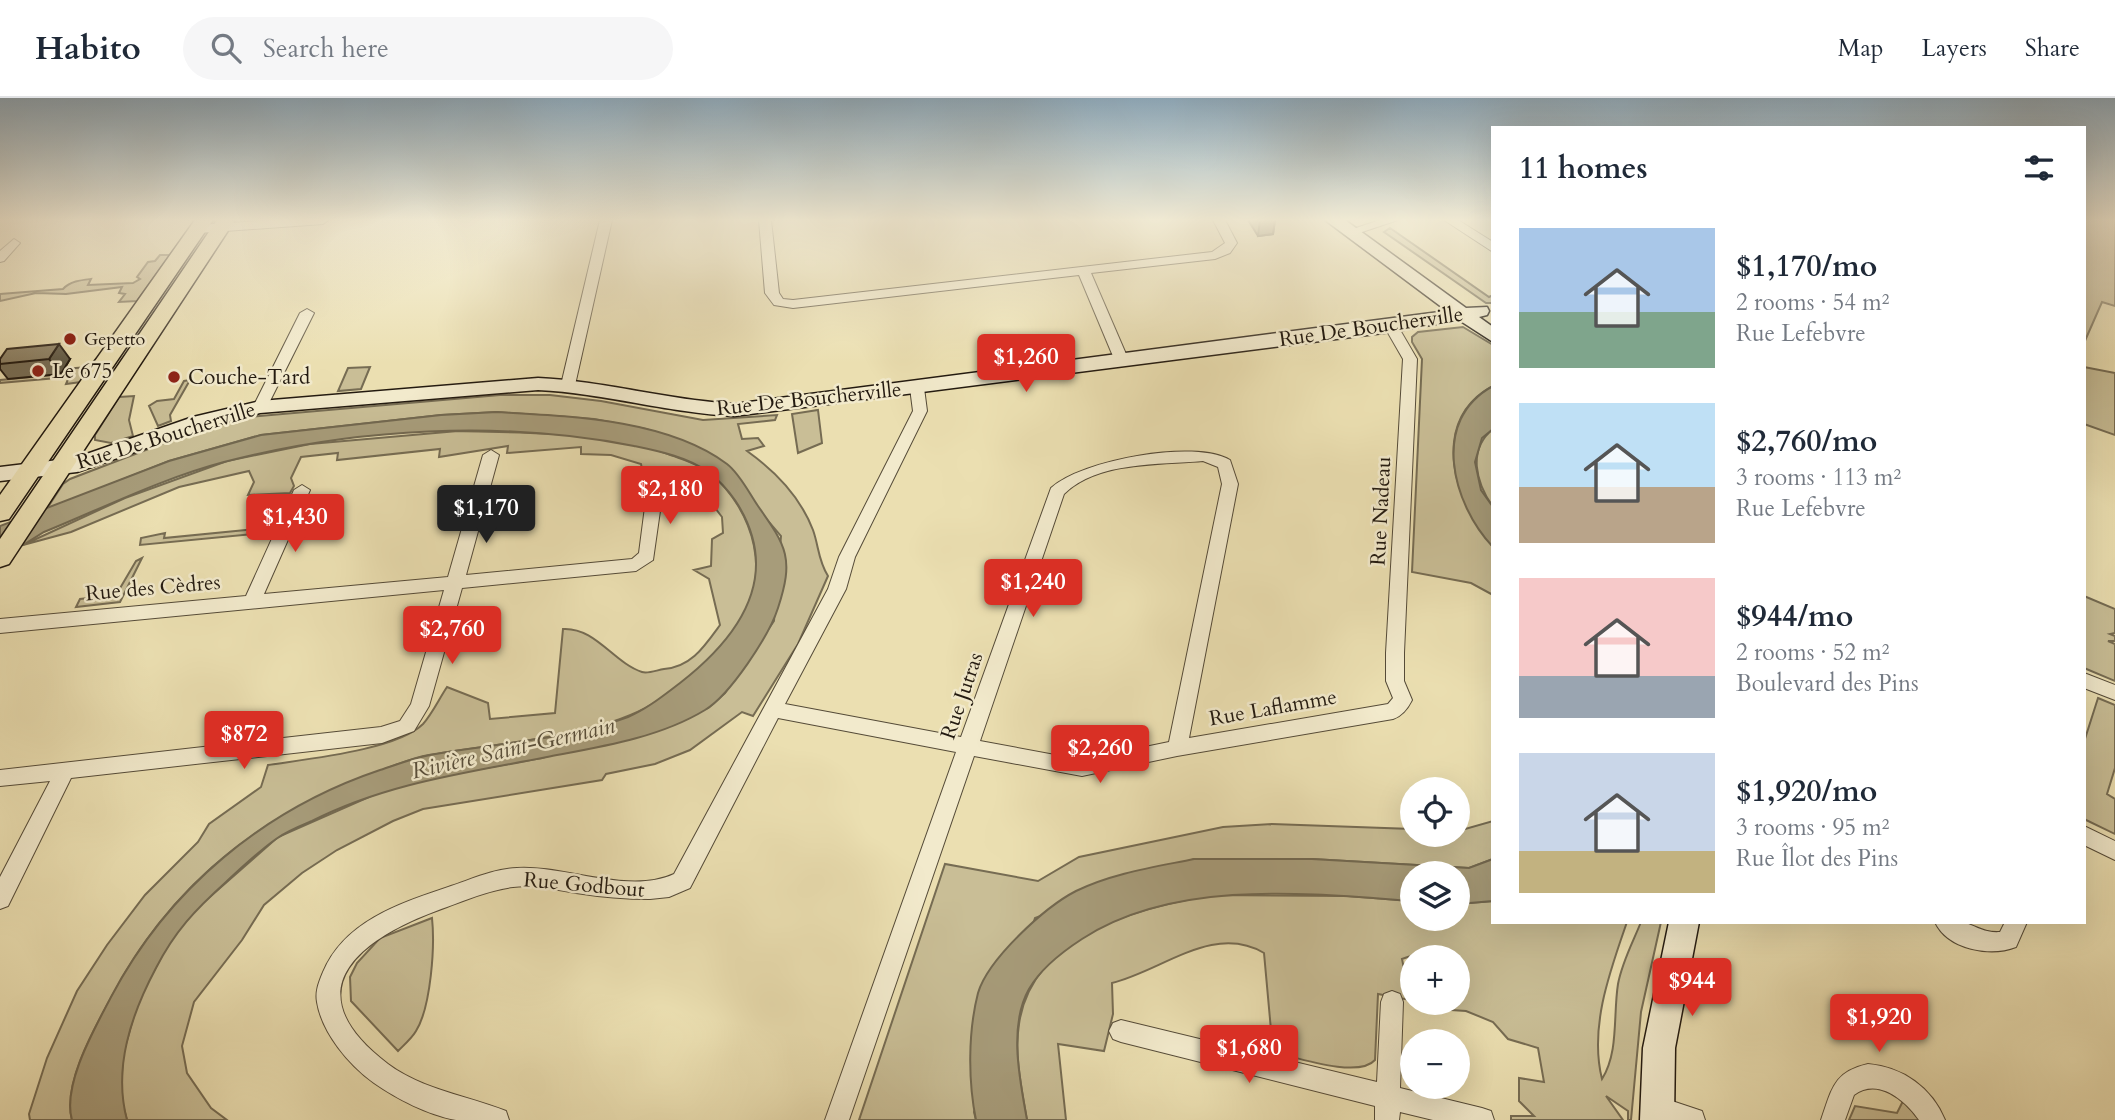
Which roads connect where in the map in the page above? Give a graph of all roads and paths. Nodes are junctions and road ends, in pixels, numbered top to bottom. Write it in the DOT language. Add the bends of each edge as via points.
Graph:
graph roads {
  1 [pos="180,268"];
  2 [pos="185,268"];
  3 [pos="595,268"];
  4 [pos="770,268"];
  5 [pos="1101,268"];
  6 [pos="1412,268"];
  7 [pos="1083,270"];
  8 [pos="307,313"];
  9 [pos="1479,315"];
  10 [pos="1391,326"];
  11 [pos="1491,333"];
  12 [pos="1122,361"];
  13 [pos="568,385"];
  14 [pos="917,388"];
  15 [pos="260,407"];
  16 [pos="491,456"];
  17 [pos="60,467"];
  18 [pos="30,471"];
  19 [pos="0,474"];
  20 [pos="657,476"];
  21 [pos="302,490"];
  22 [pos="0,513"];
  23 [pos="2,555"];
  24 [pos="456,583"];
  25 [pos="253,602"];
  26 [pos="0,626"];
  27 [pos="2086,681"];
  28 [pos="2115,693"];
  29 [pos="1403,701"];
  30 [pos="775,710"];
  31 [pos="968,747"];
  32 [pos="1177,748"];
  33 [pos="65,771"];
  34 [pos="0,778"];
  35 [pos="2086,836"];
  36 [pos="2115,851"];
  37 [pos="0,899"];
  38 [pos="1684,924"];
  39 [pos="1949,924"];
  40 [pos="2015,924"];
  41 [pos="1392,1002"];
  42 [pos="1121,1031"];
  43 [pos="1388,1109"];
  44 [pos="1657,1114"];
  45 [pos="497,1120"];
  46 [pos="836,1120"];
  47 [pos="1482,1120"];
  48 [pos="1693,1120"];
  49 [pos="1833,1120"];
  50 [pos="1933,1120"];
  1 -- 18 [label="main road"];
  2 -- 17 [label="main road"];
  3 -- 13 [label="street"];
  4 -- 7 [label="street" via="772,293 783,303"];
  5 -- 7 [label="street"];
  6 -- 9 [label="street"];
  7 -- 12 [label="street"];
  8 -- 15 [label="street"];
  9 -- 10 [label="street, Rue De Boucherville"];
  9 -- 11 [label="street"];
  10 -- 12 [label="street, Rue De Boucherville"];
  10 -- 29 [label="street, Rue Nadeau" via="1410,359 1395,653 1395,681"];
  12 -- 14 [label="street, Rue De Boucherville"];
  13 -- 14 [label="street, Rue De Boucherville" via="724,411"];
  13 -- 15 [label="street, Rue De Boucherville" via="518,384"];
  14 -- 30 [label="street, Rue Godbout" via="921,404 915,422"];
  15 -- 17 [label="street, Rue De Boucherville"];
  16 -- 24 [label="street"];
  17 -- 18 [label="street, Rue De Boucherville"];
  17 -- 23 [label="main road"];
  18 -- 19 [label="street, Rue De Boucherville"];
  18 -- 22 [label="main road"];
  20 -- 24 [label="street, Rue des Cèdres" via="644,561 625,567"];
  21 -- 25 [label="street"];
  24 -- 25 [label="street, Rue des Cèdres"];
  24 -- 33 [label="street" via="420,706 407,726 383,735"];
  25 -- 26 [label="street, Rue des Cèdres"];
  27 -- 28 [label="street"];
  29 -- 32 [label="street, Rue Laflamme" via="1385,714"];
  30 -- 31 [label="street, Rue Laflamme"];
  30 -- 45 [label="street, Rue Godbout" via="692,867 675,887 649,891 534,878 498,881 388,919 344,956 329,985 327,1001 339,1028 362,1056 405,1089"];
  31 -- 32 [label="street, Rue Laflamme" via="1082,768"];
  31 -- 32 [label="street, Rue Jutras" via="1059,488 1090,471 1203,456 1225,464 1230,484"];
  31 -- 46 [label="street, Rue Jutras"];
  33 -- 34 [label="street"];
  33 -- 37 [label="street"];
  35 -- 36 [label="street"];
  38 -- 44 [label="street" via="1659,1048"];
  39 -- 40 [label="street" via="1969,937 1993,943 2008,940"];
  41 -- 43 [label="street"];
  42 -- 43 [label="street"];
  43 -- 47 [label="street"];
  44 -- 48 [label="street"];
  49 -- 50 [label="street" via="1845,1087 1865,1077 1878,1077 1902,1085 1922,1102"];
}
